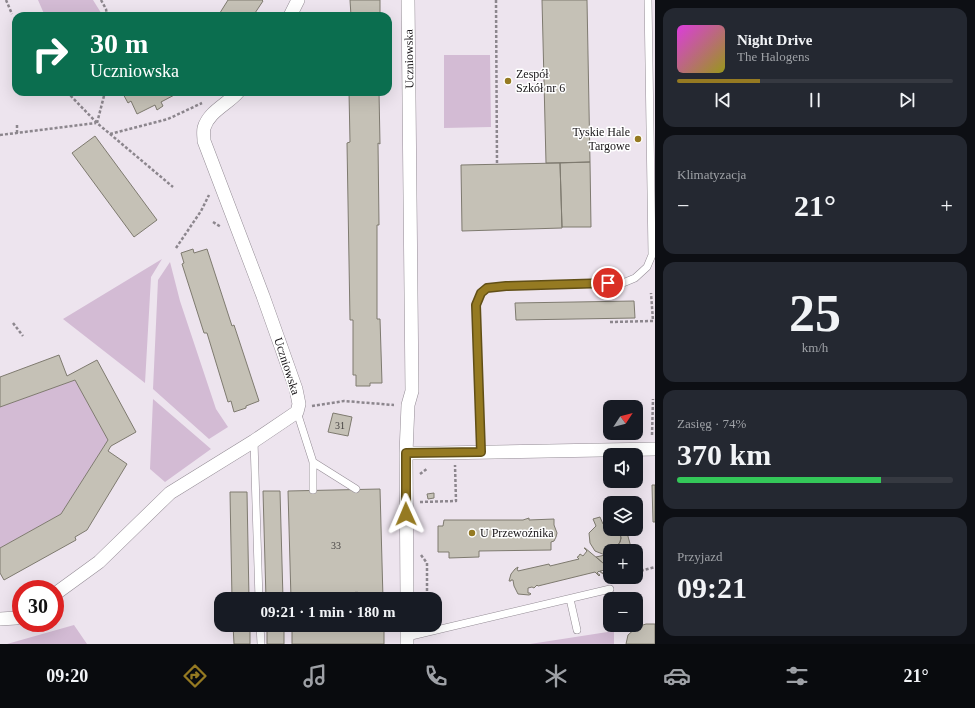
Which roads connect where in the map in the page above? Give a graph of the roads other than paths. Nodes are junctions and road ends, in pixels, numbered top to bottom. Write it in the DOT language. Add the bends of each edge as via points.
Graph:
graph roads {
  1 [pos="298,0"];
  2 [pos="408,0"];
  3 [pos="648,0"];
  4 [pos="292,12"];
  5 [pos="235,96"];
  6 [pos="297,412"];
  7 [pos="254,441"];
  8 [pos="654,443"];
  9 [pos="481,452"];
  10 [pos="406,453"];
  11 [pos="313,462"];
  12 [pos="356,489"];
  13 [pos="313,490"];
  14 [pos="64,587"];
  15 [pos="610,589"];
  16 [pos="259,592"];
  17 [pos="407,592"];
  18 [pos="570,599"];
  19 [pos="12,618"];
  20 [pos="0,619"];
  21 [pos="578,630"];
  22 [pos="260,632"];
  23 [pos="407,635"];
  24 [pos="261,644"];
  1 -- 4 [label="street"];
  2 -- 10 [label="street, Uczniowska" via="412,391 408,405"];
  3 -- 9 [label="lane" via="652,255 647,267 635,278 623,283 506,286 487,288 481,293 476,305"];
  5 -- 6 [label="street, Uczniowska" via="209,119 204,129 204,141 296,390 299,404"];
  6 -- 7 [label="street, Uczniowska"];
  6 -- 11 [label="lane"];
  7 -- 14 [label="street, Uczniowska" via="170,493 99,562"];
  7 -- 16 [label="lane"];
  8 -- 9 [label="street"];
  9 -- 10 [label="street"];
  10 -- 17 [label="street, Uczniowska"];
  11 -- 12 [label="lane"];
  11 -- 13 [label="lane"];
  15 -- 18 [label="lane"];
  18 -- 21 [label="lane"];
  18 -- 23 [label="lane"];
  19 -- 20 [label="street"];
  22 -- 24 [label="lane"];
}
